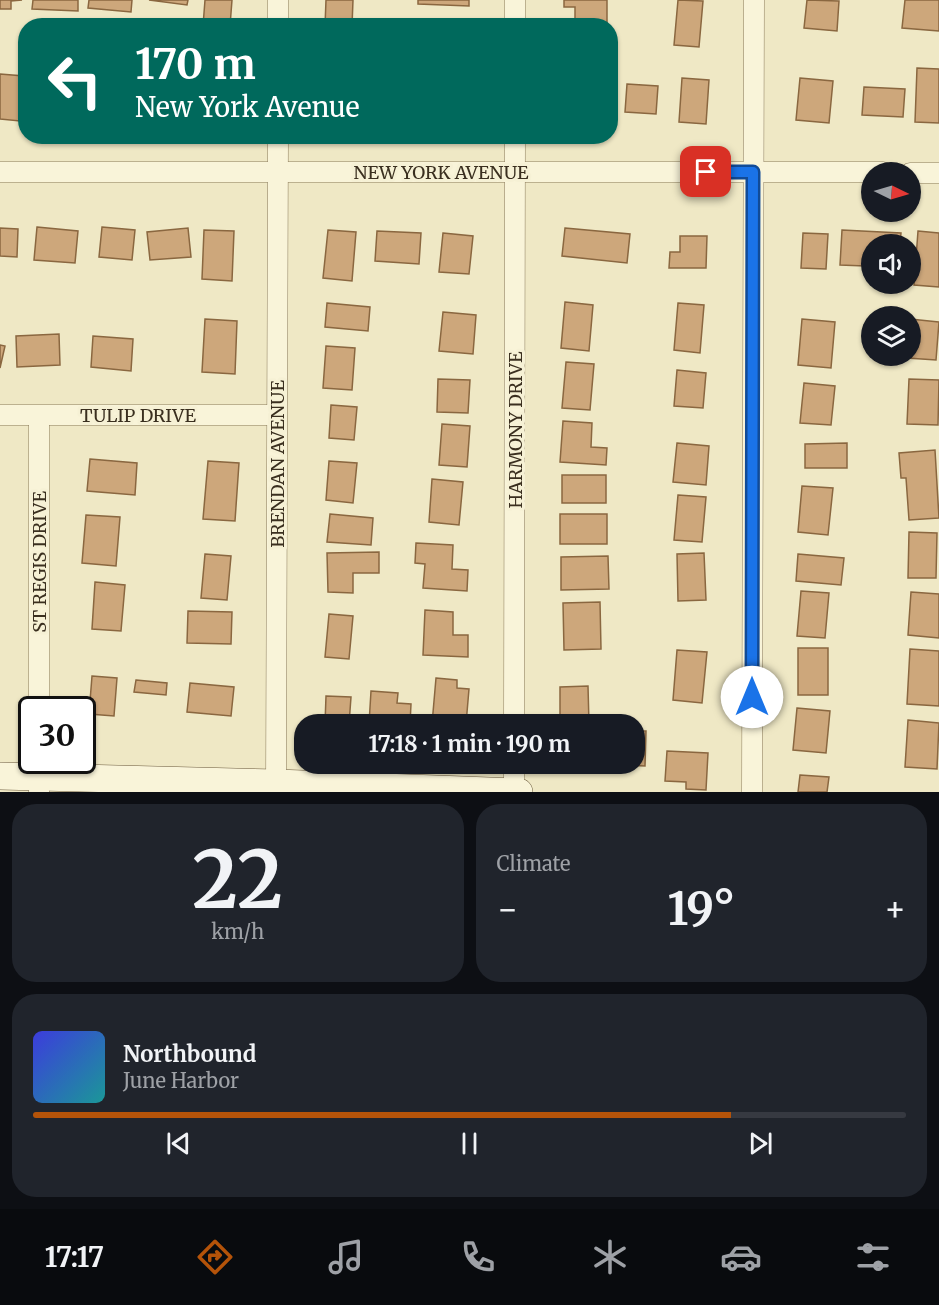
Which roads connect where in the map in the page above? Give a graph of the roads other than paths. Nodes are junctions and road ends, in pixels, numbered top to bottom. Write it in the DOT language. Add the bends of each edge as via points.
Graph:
graph roads {
  1 [pos="278,0"];
  2 [pos="515,0"];
  3 [pos="754,0"];
  4 [pos="278,18"];
  5 [pos="515,18"];
  6 [pos="278,144"];
  7 [pos="515,144"];
  8 [pos="0,172"];
  9 [pos="278,172"];
  10 [pos="515,172"];
  11 [pos="753,172"];
  12 [pos="861,172"];
  13 [pos="921,172"];
  14 [pos="939,172"];
  15 [pos="0,415"];
  16 [pos="39,415"];
  17 [pos="277,415"];
  18 [pos="39,696"];
  19 [pos="514,714"];
  20 [pos="515,774"];
  21 [pos="0,776"];
  22 [pos="39,776"];
  23 [pos="276,787"];
  24 [pos="516,792"];
  25 [pos="752,792"];
  1 -- 4 [label="street"];
  2 -- 5 [label="street"];
  3 -- 11 [label="street"];
  6 -- 9 [label="street, BRENDAN AVENUE"];
  7 -- 10 [label="street, HARMONY DRIVE"];
  8 -- 9 [label="street, NEW YORK AVENUE"];
  9 -- 10 [label="street, NEW YORK AVENUE"];
  9 -- 17 [label="street, BRENDAN AVENUE"];
  10 -- 11 [label="street, NEW YORK AVENUE"];
  10 -- 19 [label="street, HARMONY DRIVE"];
  11 -- 12 [label="street, NEW YORK AVENUE"];
  11 -- 25 [label="street"];
  13 -- 14 [label="street"];
  15 -- 16 [label="street, TULIP DRIVE"];
  16 -- 17 [label="street, TULIP DRIVE"];
  16 -- 18 [label="street, ST REGIS DRIVE"];
  17 -- 23 [label="street, BRENDAN AVENUE"];
  20 -- 24 [label="street"];
  21 -- 22 [label="main road"];
  22 -- 23 [label="main road"];
  23 -- 24 [label="main road"];
}
